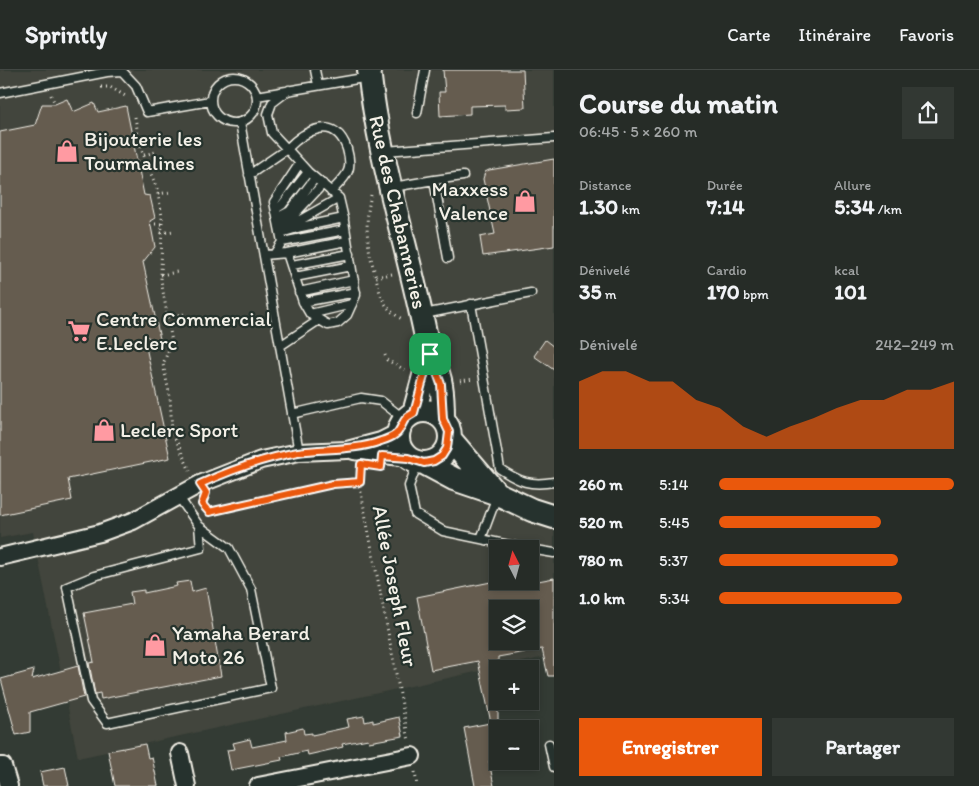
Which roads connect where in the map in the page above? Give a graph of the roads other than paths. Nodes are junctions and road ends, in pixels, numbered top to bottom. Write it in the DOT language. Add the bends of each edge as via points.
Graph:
graph roads {
  1 [pos="315,70"];
  2 [pos="425,70"];
  3 [pos="122,71"];
  4 [pos="370,73"];
  5 [pos="318,85"];
  6 [pos="289,90"];
  7 [pos="0,93"];
  8 [pos="257,99"];
  9 [pos="210,101"];
  10 [pos="417,113"];
  11 [pos="268,114"];
  12 [pos="240,122"];
  13 [pos="554,138"];
  14 [pos="286,148"];
  15 [pos="383,151"];
  16 [pos="300,163"];
  17 [pos="249,175"];
  18 [pos="312,175"];
  19 [pos="463,176"];
  20 [pos="434,180"];
  21 [pos="322,184"];
  22 [pos="391,187"];
  23 [pos="331,192"];
  24 [pos="339,198"];
  25 [pos="344,218"];
  26 [pos="279,221"];
  27 [pos="346,230"];
  28 [pos="347,241"];
  29 [pos="282,242"];
  30 [pos="275,253"];
  31 [pos="287,253"];
  32 [pos="350,254"];
  33 [pos="264,255"];
  34 [pos="448,258"];
  35 [pos="292,265"];
  36 [pos="352,266"];
  37 [pos="295,277"];
  38 [pos="354,280"];
  39 [pos="299,292"];
  40 [pos="356,292"];
  41 [pos="530,293"];
  42 [pos="303,302"];
  43 [pos="352,304"];
  44 [pos="471,304"];
  45 [pos="310,314"];
  46 [pos="422,315"];
  47 [pos="319,320"];
  48 [pos="280,346"];
  49 [pos="430,354"];
  50 [pos="292,414"];
  51 [pos="405,422"];
  52 [pos="447,429"];
  53 [pos="347,450"];
  54 [pos="299,452"];
  55 [pos="417,461"];
  56 [pos="554,482"];
  57 [pos="498,494"];
  58 [pos="178,496"];
  59 [pos="554,517"];
  60 [pos="199,526"];
  61 [pos="481,539"];
  62 [pos="489,541"];
  63 [pos="539,551"];
  64 [pos="554,553"];
  65 [pos="0,557"];
  66 [pos="550,744"];
  67 [pos="180,753"];
  68 [pos="412,756"];
  69 [pos="0,766"];
  70 [pos="554,767"];
  71 [pos="9,786"];
  72 [pos="187,786"];
  73 [pos="258,786"];
  1 -- 5 [label="lane"];
  2 -- 10 [label="lane"];
  3 -- 7 [label="lane"];
  3 -- 9 [label="lane" via="136,86 147,112"];
  4 -- 5 [label="lane"];
  4 -- 15 [label="street, Rue des Chabanneries"];
  5 -- 6 [label="lane"];
  6 -- 8 [label="lane"];
  6 -- 11 [label="lane" via="272,103"];
  8 -- 9 [label="lane" via="251,83 238,76 230,76 218,82"];
  8 -- 11 [label="lane"];
  8 -- 12 [label="lane" via="252,115"];
  9 -- 12 [label="lane" via="220,119"];
  11 -- 14 [label="lane" via="272,133"];
  12 -- 17 [label="lane"];
  13 -- 15 [label="lane"];
  14 -- 16 [label="lane"];
  14 -- 17 [label="lane"];
  14 -- 23 [label="lane" via="306,133 320,128 334,130 342,136 350,165 348,173"];
  15 -- 22 [label="street, Rue des Chabanneries"];
  16 -- 18 [label="lane"];
  16 -- 26 [label="lane" via="274,202"];
  17 -- 33 [label="lane"];
  18 -- 21 [label="lane"];
  18 -- 26 [label="lane" via="290,211"];
  19 -- 20 [label="lane"];
  20 -- 22 [label="lane"];
  20 -- 34 [label="lane"];
  21 -- 23 [label="lane"];
  21 -- 26 [label="lane" via="293,216"];
  22 -- 46 [label="street, Rue des Chabanneries"];
  23 -- 24 [label="lane"];
  24 -- 25 [label="lane"];
  24 -- 26 [label="lane" via="302,219"];
  25 -- 26 [label="lane" via="301,227"];
  25 -- 27 [label="lane"];
  26 -- 29 [label="lane"];
  27 -- 28 [label="lane"];
  27 -- 29 [label="lane"];
  28 -- 31 [label="lane"];
  28 -- 32 [label="lane"];
  29 -- 30 [label="lane"];
  30 -- 31 [label="lane"];
  30 -- 33 [label="lane"];
  31 -- 35 [label="lane"];
  32 -- 35 [label="lane"];
  32 -- 36 [label="lane"];
  33 -- 48 [label="lane"];
  35 -- 37 [label="lane"];
  36 -- 37 [label="lane"];
  36 -- 38 [label="lane"];
  37 -- 39 [label="lane"];
  38 -- 39 [label="lane"];
  38 -- 40 [label="lane"];
  39 -- 42 [label="lane"];
  40 -- 42 [label="lane"];
  40 -- 43 [label="lane"];
  41 -- 44 [label="lane"];
  42 -- 45 [label="lane"];
  43 -- 45 [label="lane"];
  43 -- 47 [label="lane" via="338,323 328,325"];
  44 -- 46 [label="lane"];
  44 -- 56 [label="lane" via="500,469 535,485"];
  45 -- 47 [label="lane"];
  46 -- 49 [label="street, Rue des Chabanneries"];
  47 -- 48 [label="lane"];
  48 -- 50 [label="lane"];
  49 -- 51 [label="street, Rue des Chabanneries"];
  49 -- 52 [label="street, Rue des Chabanneries" via="441,384"];
  50 -- 51 [label="lane" via="361,398 382,402"];
  50 -- 54 [label="lane"];
  51 -- 52 [label="street" via="424,411 435,413"];
  51 -- 53 [label="street" via="381,441"];
  51 -- 55 [label="street" via="398,443 402,451"];
  52 -- 55 [label="street" via="447,448 442,456 434,461"];
  52 -- 57 [label="street"];
  53 -- 54 [label="street"];
  53 -- 55 [label="street"];
  54 -- 58 [label="street" via="261,460"];
  55 -- 57 [label="street" via="454,479"];
  55 -- 61 [label="lane" via="409,486 415,514 443,531"];
  57 -- 59 [label="street"];
  57 -- 61 [label="lane"];
  58 -- 60 [label="lane"];
  58 -- 65 [label="street" via="133,521 100,534"];
  60 -- 60 [label="lane" via="201,548 94,576 67,587 91,701 107,723 270,688 251,589 229,548"];
  61 -- 62 [label="lane"];
  63 -- 64 [label="lane"];
  66 -- 70 [label="lane"];
  67 -- 72 [label="street"];
  68 -- 73 [label="street"];
  69 -- 71 [label="street" via="3,766"];
}
